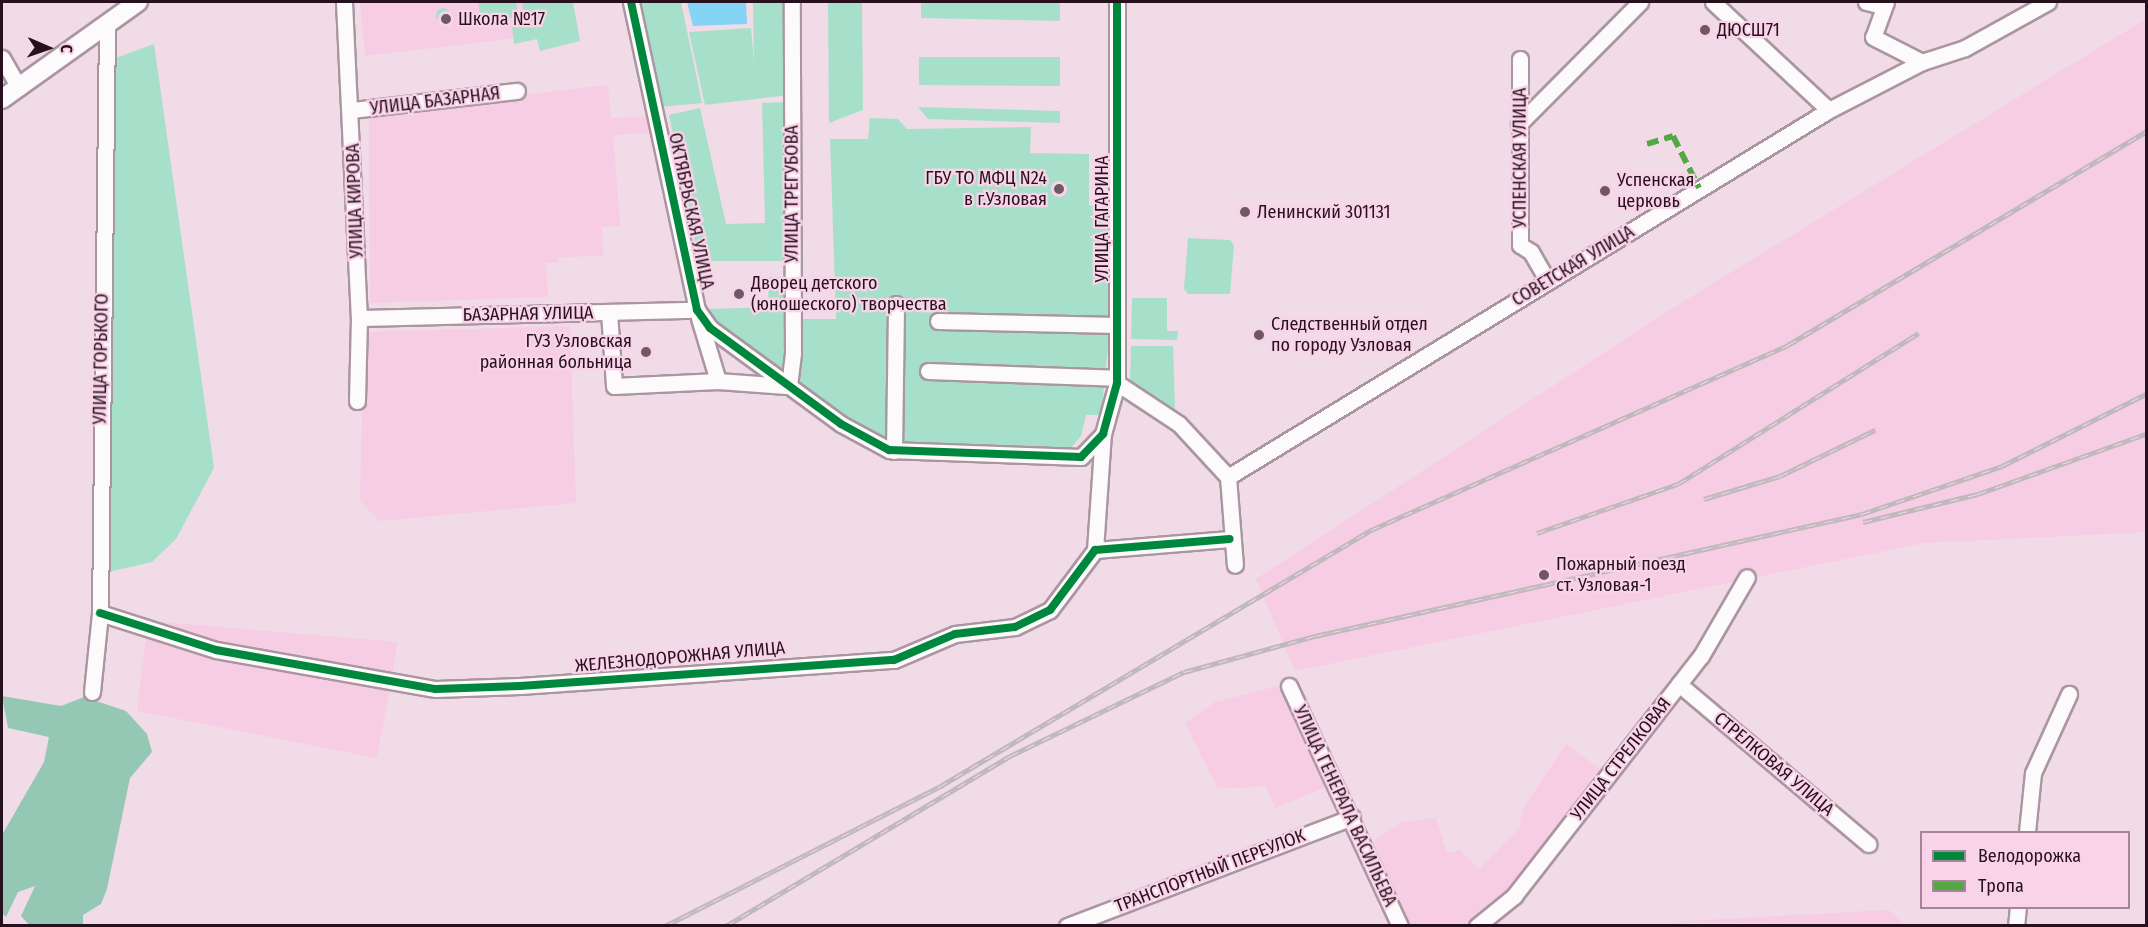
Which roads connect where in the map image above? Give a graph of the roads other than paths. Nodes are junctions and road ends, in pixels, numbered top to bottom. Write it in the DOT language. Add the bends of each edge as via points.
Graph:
graph roads {
  1 [pos="138,2"];
  2 [pos="344,2"];
  3 [pos="631,2"];
  4 [pos="792,2"];
  5 [pos="1117,2"];
  6 [pos="1640,2"];
  7 [pos="1713,2"];
  8 [pos="1866,2"];
  9 [pos="2048,2"];
  10 [pos="1884,4"];
  11 [pos="107,25"];
  12 [pos="2,57"];
  13 [pos="1520,59"];
  14 [pos="1922,62"];
  15 [pos="19,87"];
  16 [pos="517,91"];
  17 [pos="2,99"];
  18 [pos="352,110"];
  19 [pos="1829,110"];
  20 [pos="1519,124"];
  21 [pos="1548,282"];
  22 [pos="896,304"];
  23 [pos="697,310"];
  24 [pos="609,312"];
  25 [pos="359,318"];
  26 [pos="938,321"];
  27 [pos="1116,325"];
  28 [pos="928,372"];
  29 [pos="1116,380"];
  30 [pos="718,381"];
  31 [pos="789,386"];
  32 [pos="357,400"];
  33 [pos="1103,434"];
  34 [pos="894,451"];
  35 [pos="1228,477"];
  36 [pos="1230,539"];
  37 [pos="1095,550"];
  38 [pos="1235,565"];
  39 [pos="1747,577"];
  40 [pos="100,612"];
  41 [pos="1679,684"];
  42 [pos="1289,686"];
  43 [pos="92,692"];
  44 [pos="2069,694"];
  45 [pos="1352,818"];
  46 [pos="2026,831"];
  47 [pos="1868,843"];
  48 [pos="2018,909"];
  49 [pos="1067,926"];
  50 [pos="1400,926"];
  51 [pos="1477,926"];
  52 [pos="2016,926"];
  1 -- 11 [label="main road"];
  2 -- 18 [label="street, УЛИЦА КИРОВА"];
  3 -- 23 [label="street, ОКТЯБРЬСКАЯ УЛИЦА"];
  4 -- 31 [label="street, УЛИЦА ТРЕГУБОВА" via="793,352"];
  5 -- 27 [label="street, УЛИЦА ГАГАРИНА"];
  6 -- 20 [label="street"];
  7 -- 19 [label="street"];
  8 -- 10 [label="street"];
  9 -- 14 [label="street, СОВЕТСКАЯ УЛИЦА" via="1965,48"];
  10 -- 14 [label="street" via="1873,37"];
  11 -- 15 [label="main road"];
  11 -- 40 [label="street, УЛИЦА ГОРЬКОГО"];
  12 -- 15 [label="street"];
  13 -- 20 [label="street, УСПЕНСКАЯ УЛИЦА"];
  14 -- 19 [label="street, СОВЕТСКАЯ УЛИЦА"];
  15 -- 17 [label="main road"];
  16 -- 18 [label="street, УЛИЦА БАЗАРНАЯ"];
  18 -- 25 [label="street, УЛИЦА КИРОВА"];
  19 -- 21 [label="street, СОВЕТСКАЯ УЛИЦА"];
  20 -- 21 [label="street, УСПЕНСКАЯ УЛИЦА" via="1520,245 1531,252"];
  21 -- 35 [label="street, СОВЕТСКАЯ УЛИЦА"];
  22 -- 34 [label="street"];
  23 -- 24 [label="street, БАЗАРНАЯ УЛИЦА"];
  23 -- 30 [label="street"];
  23 -- 31 [label="street, ОКТЯБРЬСКАЯ УЛИЦА" via="710,328"];
  24 -- 25 [label="street, БАЗАРНАЯ УЛИЦА"];
  24 -- 30 [label="street" via="610,385"];
  25 -- 32 [label="street, УЛИЦА КИРОВА"];
  26 -- 27 [label="street"];
  27 -- 29 [label="street, УЛИЦА ГАГАРИНА"];
  28 -- 29 [label="street"];
  29 -- 33 [label="street, УЛИЦА ГАГАРИНА"];
  29 -- 35 [label="street" via="1179,424"];
  30 -- 31 [label="street"];
  31 -- 34 [label="street, ОКТЯБРЬСКАЯ УЛИЦА"];
  33 -- 34 [label="street" via="1081,457"];
  33 -- 37 [label="street, УЛИЦА ГАГАРИНА"];
  35 -- 36 [label="street" via="1234,502"];
  36 -- 37 [label="street"];
  36 -- 38 [label="street"];
  37 -- 40 [label="street, ЖЕЛЕЗНОДОРОЖНАЯ УЛИЦА" via="1050,610 1015,627 955,634 894,660 520,686 436,689 216,650"];
  39 -- 41 [label="street, УЛИЦА СТРЕЛКОВАЯ"];
  40 -- 43 [label="street, УЛИЦА ГОРЬКОГО"];
  41 -- 47 [label="street, СТРЕЛКОВАЯ УЛИЦА"];
  41 -- 51 [label="street, УЛИЦА СТРЕЛКОВАЯ" via="1514,896"];
  42 -- 45 [label="street, УЛИЦА ГЕНЕРАЛА ВАСИЛЬЕВА"];
  44 -- 46 [label="street" via="2033,773"];
  45 -- 49 [label="street, ТРАНСПОРТНЫЙ ПЕРЕУЛОК"];
  45 -- 50 [label="street, УЛИЦА ГЕНЕРАЛА ВАСИЛЬЕВА"];
  48 -- 52 [label="street"];
}
